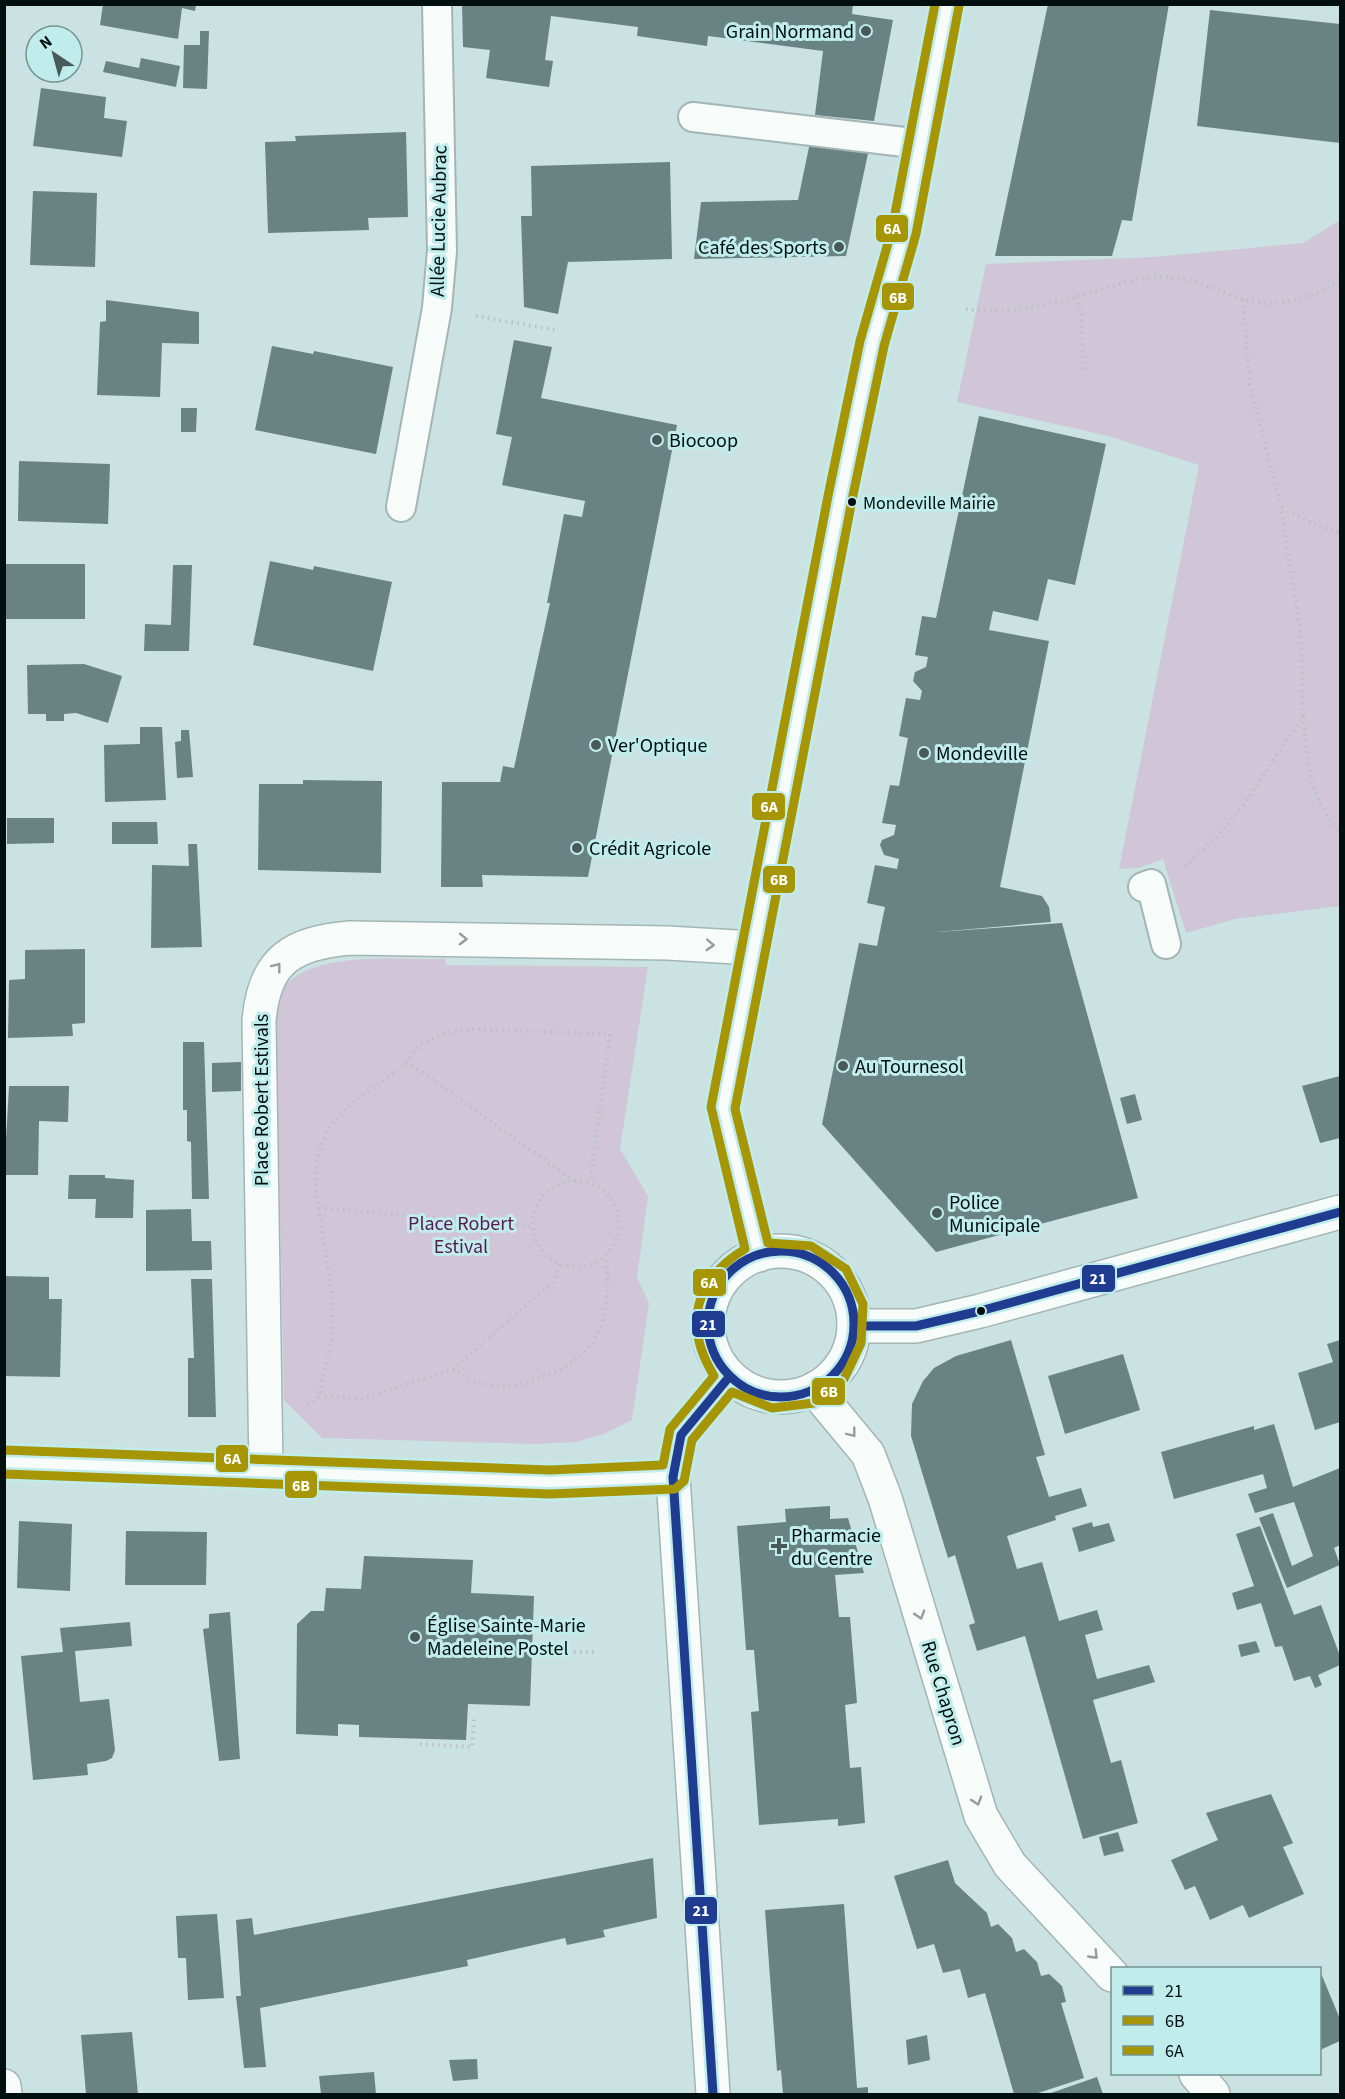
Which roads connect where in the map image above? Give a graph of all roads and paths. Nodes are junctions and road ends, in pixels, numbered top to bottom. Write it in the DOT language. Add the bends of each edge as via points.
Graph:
graph roads {
  1 [pos="437,4"];
  2 [pos="947,4"];
  3 [pos="693,117"];
  4 [pos="921,144"];
  5 [pos="1341,280"];
  6 [pos="1076,297"];
  7 [pos="1243,299"];
  8 [pos="966,309"];
  9 [pos="487,318"];
  10 [pos="555,330"];
  11 [pos="1083,369"];
  12 [pos="401,507"];
  13 [pos="1281,508"];
  14 [pos="1341,533"];
  15 [pos="1303,716"];
  16 [pos="1341,832"];
  17 [pos="1147,886"];
  18 [pos="1166,944"];
  19 [pos="754,948"];
  20 [pos="406,1063"];
  21 [pos="574,1181"];
  22 [pos="590,1183"];
  23 [pos="318,1208"];
  24 [pos="1341,1212"];
  25 [pos="532,1226"];
  26 [pos="759,1254"];
  27 [pos="605,1256"];
  28 [pos="560,1264"];
  29 [pos="854,1326"];
  30 [pos="453,1369"];
  31 [pos="729,1377"];
  32 [pos="814,1389"];
  33 [pos="4,1462"];
  34 [pos="266,1471"];
  35 [pos="673,1477"];
  36 [pos="532,1651"];
  37 [pos="598,1652"];
  38 [pos="474,1718"];
  39 [pos="420,1744"];
  40 [pos="1111,1973"];
  41 [pos="1198,2075"];
  42 [pos="4,2086"];
  43 [pos="5,2094"];
  44 [pos="713,2094"];
  45 [pos="1213,2094"];
  1 -- 12 [label="lane, Allée Lucie Aubrac" via="442,251 436,308"];
  2 -- 4 [label="street"];
  3 -- 4 [label="lane"];
  4 -- 19 [label="street" via="904,232 872,343"];
  5 -- 7 [label="path" via="1302,299 1275,303"];
  6 -- 7 [label="path" via="1162,277 1193,281"];
  6 -- 8 [label="path" via="1027,310"];
  6 -- 11 [label="path" via="1082,314"];
  7 -- 13 [label="path" via="1250,385"];
  9 -- 10 [label="path"];
  13 -- 14 [label="path"];
  13 -- 15 [label="path" via="1301,638"];
  15 -- 16 [label="path" via="1310,781 1321,809"];
  15 -- 17 [label="path" via="1219,835 1171,877"];
  17 -- 18 [label="lane"];
  19 -- 26 [label="street" via="723,1108"];
  34 -- 19 [label="street, Place Robert Estivals, one-way" via="259,1021 263,991 275,967 287,955 321,940 351,938 644,942"];
  20 -- 21 [label="path"];
  20 -- 22 [label="path" via="421,1044 443,1034 471,1029 610,1034"];
  20 -- 23 [label="path" via="347,1107 327,1130 318,1155"];
  21 -- 22 [label="path"];
  21 -- 25 [label="path" via="557,1185 544,1195 535,1209"];
  22 -- 27 [label="path" via="606,1193 617,1209 618,1234"];
  23 -- 25 [label="path"];
  23 -- 30 [label="path" via="333,1301 332,1339 319,1396 364,1398"];
  24 -- 29 [label="street" via="948,1319 916,1326"];
  25 -- 28 [label="path" via="540,1249"];
  26 -- 29 [label="street" via="782,1251 804,1255 825,1266 841,1282 851,1303"];
  26 -- 31 [label="street" via="736,1266 719,1284 709,1308 710,1341 715,1357"];
  27 -- 28 [label="path" via="584,1267"];
  27 -- 30 [label="path" via="609,1278 605,1306 597,1332 584,1353 560,1370 519,1387 479,1384"];
  28 -- 30 [label="path" via="553,1282"];
  29 -- 32 [label="street" via="849,1352 834,1373"];
  31 -- 32 [label="street" via="748,1390 770,1396 792,1396"];
  31 -- 35 [label="street" via="681,1435"];
  32 -- 40 [label="street, Rue Chapron, one-way" via="868,1454 885,1498 981,1816 1010,1865"];
  33 -- 34 [label="street"];
  34 -- 35 [label="street" via="550,1482"];
  35 -- 44 [label="street"];
  36 -- 37 [label="path"];
  38 -- 39 [label="path" via="472,1747"];
  41 -- 45 [label="street"];
  42 -- 43 [label="street"];
}
